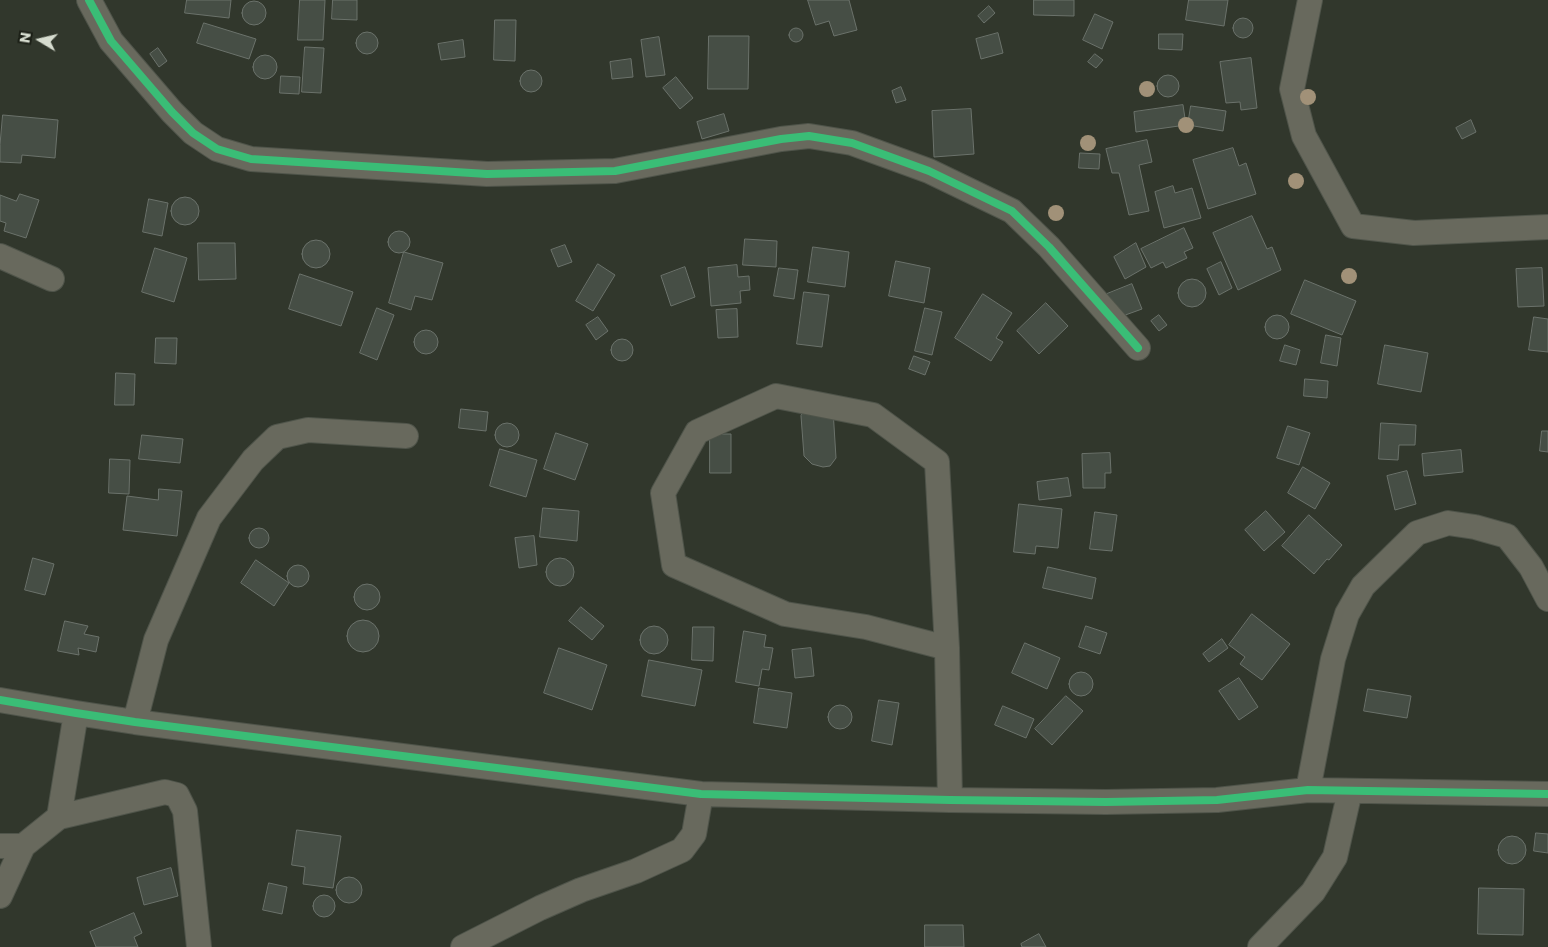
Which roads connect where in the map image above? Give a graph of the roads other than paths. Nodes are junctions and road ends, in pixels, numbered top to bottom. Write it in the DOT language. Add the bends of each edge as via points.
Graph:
graph roads {
  1 [pos="89,0"];
  2 [pos="1310,0"];
  3 [pos="1548,227"];
  4 [pos="0,256"];
  5 [pos="52,279"];
  6 [pos="1138,348"];
  7 [pos="406,436"];
  8 [pos="1548,599"];
  9 [pos="947,648"];
  10 [pos="0,700"];
  11 [pos="76,713"];
  12 [pos="135,722"];
  13 [pos="1308,790"];
  14 [pos="1350,791"];
  15 [pos="701,794"];
  16 [pos="1548,794"];
  17 [pos="950,800"];
  18 [pos="59,817"];
  19 [pos="0,846"];
  20 [pos="23,846"];
  21 [pos="0,896"];
  22 [pos="199,947"];
  23 [pos="463,947"];
  24 [pos="1260,947"];
  1 -- 6 [label="street" via="111,41 193,133 217,149 251,159 487,174 615,171 781,139 809,136 852,143 929,170 1012,211 1049,247"];
  2 -- 3 [label="street" via="1292,89 1304,136 1353,226 1414,233"];
  4 -- 5 [label="street"];
  7 -- 12 [label="street" via="308,430 277,437 253,460 209,518 156,640"];
  8 -- 13 [label="street" via="1531,567 1507,536 1448,522 1417,534 1363,586 1347,614 1333,659"];
  9 -- 9 [label="street" via="937,462 874,415 776,396 697,432 663,493 674,566 785,614 866,627"];
  9 -- 17 [label="street"];
  10 -- 11 [label="street"];
  11 -- 12 [label="street"];
  11 -- 18 [label="street"];
  12 -- 15 [label="street"];
  13 -- 14 [label="street"];
  13 -- 17 [label="street" via="1217,800"];
  14 -- 16 [label="street"];
  14 -- 24 [label="street" via="1336,857 1313,892"];
  15 -- 17 [label="street"];
  15 -- 23 [label="street" via="694,834 682,850 540,908"];
  18 -- 20 [label="street"];
  18 -- 22 [label="street" via="165,792 178,795 185,811"];
  19 -- 20 [label="street"];
  20 -- 21 [label="street"];
}
